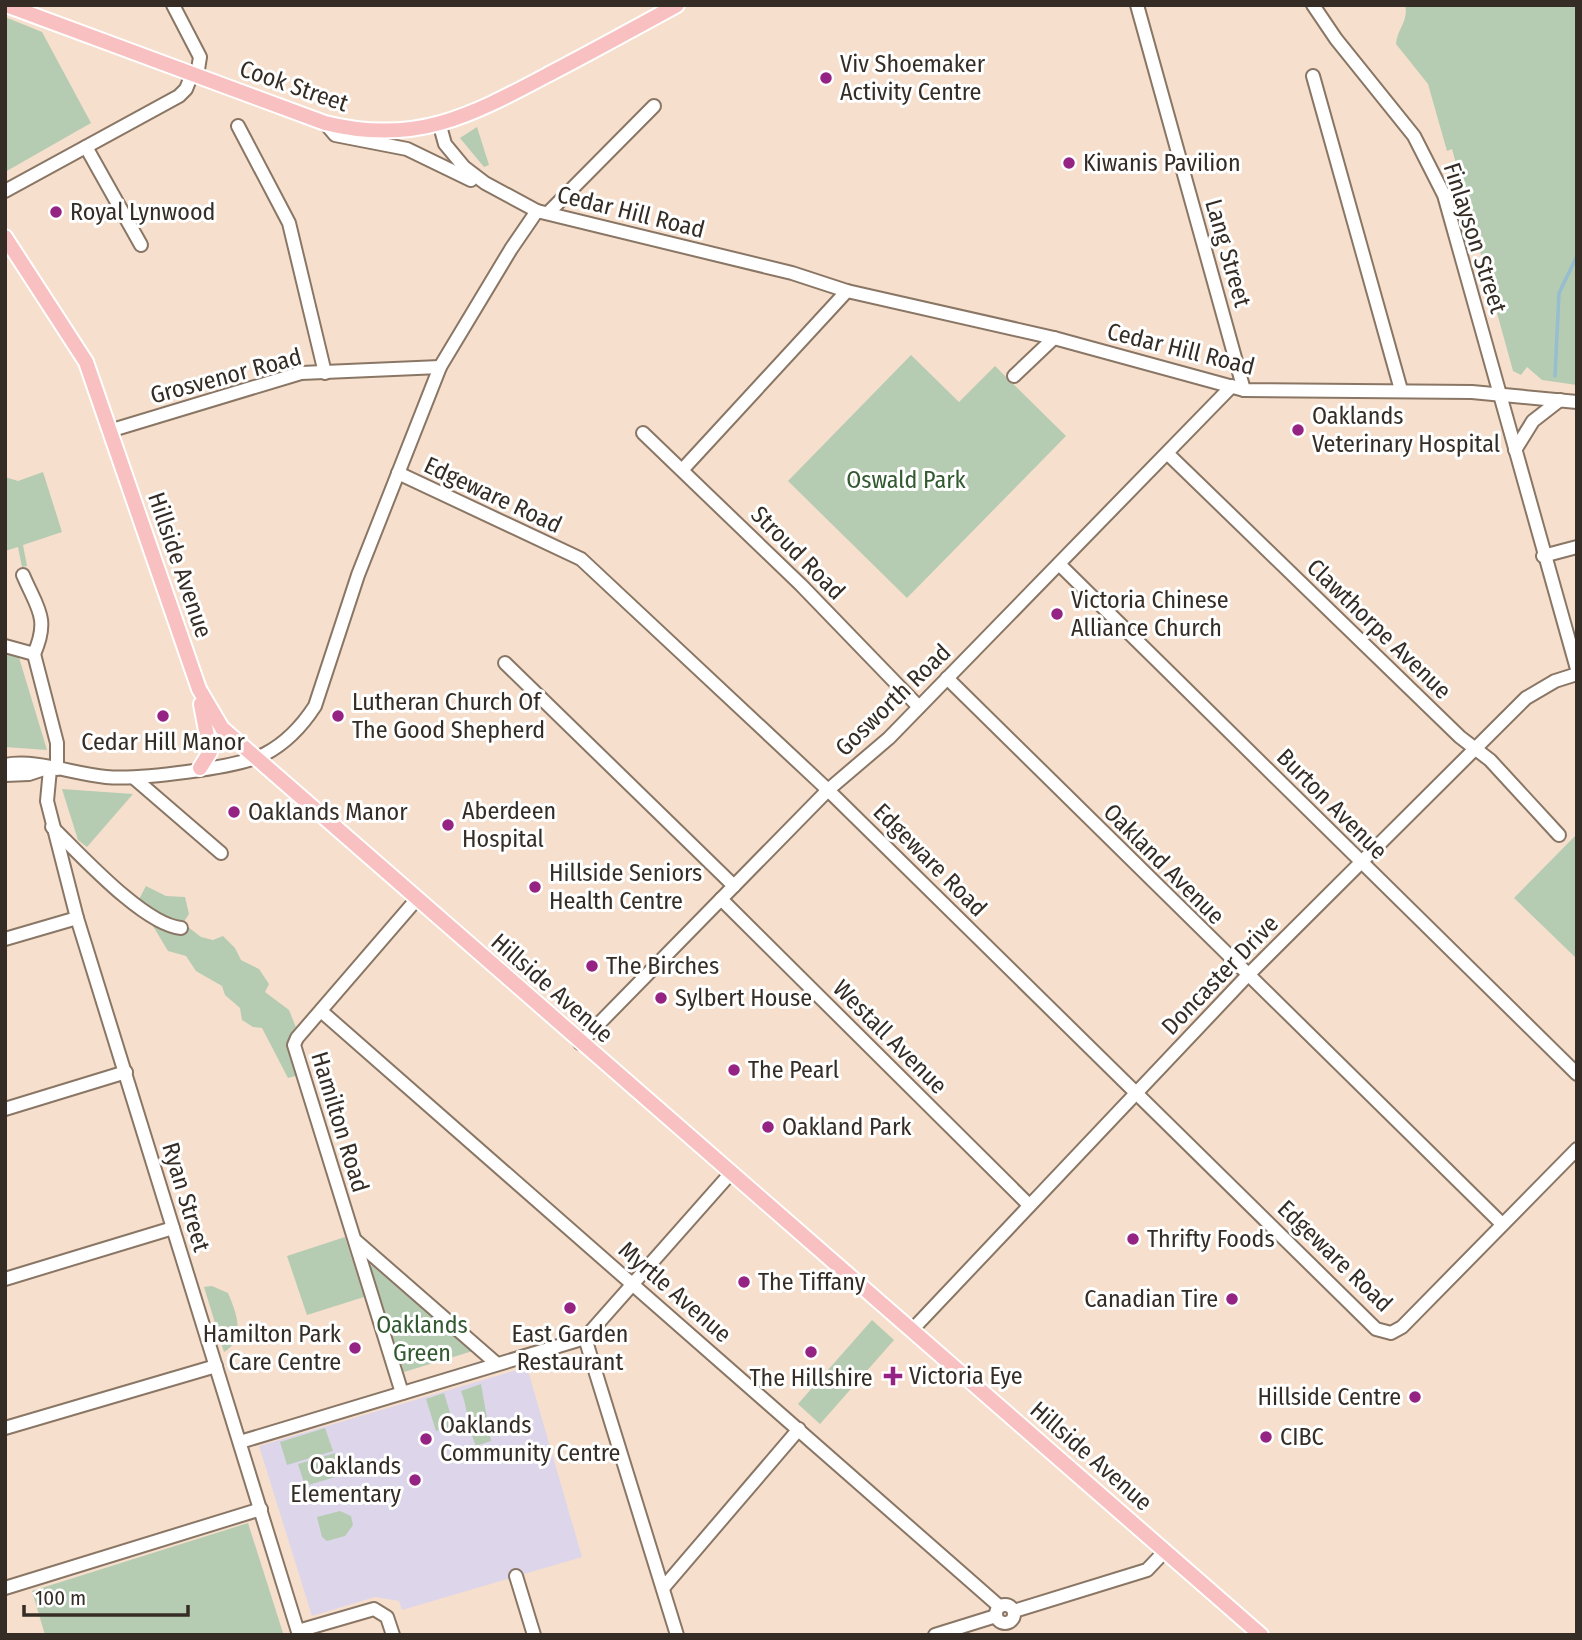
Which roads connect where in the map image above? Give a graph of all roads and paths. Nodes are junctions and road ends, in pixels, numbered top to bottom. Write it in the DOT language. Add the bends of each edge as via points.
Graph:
graph roads {
  1 [pos="6,5"];
  2 [pos="173,5"];
  3 [pos="677,5"];
  4 [pos="1137,5"];
  5 [pos="1313,5"];
  6 [pos="195,75"];
  7 [pos="1313,76"];
  8 [pos="654,106"];
  9 [pos="325,123"];
  10 [pos="238,126"];
  11 [pos="440,126"];
  12 [pos="86,147"];
  13 [pos="485,183"];
  14 [pos="5,191"];
  15 [pos="543,212"];
  16 [pos="5,237"];
  17 [pos="141,245"];
  18 [pos="848,291"];
  19 [pos="1054,338"];
  20 [pos="440,367"];
  21 [pos="325,373"];
  22 [pos="1014,376"];
  23 [pos="1238,388"];
  24 [pos="1401,390"];
  25 [pos="1500,394"];
  26 [pos="1560,400"];
  27 [pos="1577,402"];
  28 [pos="108,431"];
  29 [pos="643,433"];
  30 [pos="1515,450"];
  31 [pos="1168,454"];
  32 [pos="683,470"];
  33 [pos="398,473"];
  34 [pos="1577,548"];
  35 [pos="1543,556"];
  36 [pos="1059,564"];
  37 [pos="23,575"];
  38 [pos="5,646"];
  39 [pos="34,653"];
  40 [pos="505,663"];
  41 [pos="1577,672"];
  42 [pos="947,678"];
  43 [pos="199,689"];
  44 [pos="919,707"];
  45 [pos="1476,748"];
  46 [pos="254,758"];
  47 [pos="5,765"];
  48 [pos="200,768"];
  49 [pos="50,769"];
  50 [pos="5,775"];
  51 [pos="134,778"];
  52 [pos="828,790"];
  53 [pos="52,827"];
  54 [pos="1559,835"];
  55 [pos="221,853"];
  56 [pos="1362,862"];
  57 [pos="734,886"];
  58 [pos="721,899"];
  59 [pos="416,900"];
  60 [pos="77,918"];
  61 [pos="181,928"];
  62 [pos="5,939"];
  63 [pos="1247,976"];
  64 [pos="321,1011"];
  65 [pos="580,1043"];
  66 [pos="126,1072"];
  67 [pos="1577,1074"];
  68 [pos="1136,1093"];
  69 [pos="5,1109"];
  70 [pos="1577,1149"];
  71 [pos="730,1174"];
  72 [pos="1029,1205"];
  73 [pos="1502,1224"];
  74 [pos="173,1228"];
  75 [pos="355,1240"];
  76 [pos="5,1279"];
  77 [pos="634,1283"];
  78 [pos="912,1330"];
  79 [pos="585,1338"];
  80 [pos="497,1364"];
  81 [pos="216,1366"];
  82 [pos="402,1393"];
  83 [pos="5,1428"];
  84 [pos="799,1429"];
  85 [pos="240,1442"];
  86 [pos="261,1509"];
  87 [pos="1165,1551"];
  88 [pos="516,1576"];
  89 [pos="5,1588"];
  90 [pos="663,1588"];
  91 [pos="998,1611"];
  92 [pos="1012,1623"];
  93 [pos="299,1633"];
  94 [pos="393,1635"];
  95 [pos="534,1635"];
  96 [pos="677,1635"];
  97 [pos="935,1635"];
  98 [pos="1261,1635"];
  1 -- 6 [label="main road, Cook Street"];
  2 -- 6 [label="street" via="200,57"];
  3 -- 11 [label="main road, Cook Street" via="482,110"];
  4 -- 23 [label="street, Lang Street"];
  5 -- 25 [label="street, Finlayson Street" via="1427,157 1448,209"];
  6 -- 9 [label="main road, Cook Street"];
  6 -- 12 [label="street" via="179,96"];
  7 -- 24 [label="street"];
  8 -- 15 [label="street"];
  9 -- 11 [label="main road, Cook Street" via="378,132"];
  9 -- 13 [label="street" via="335,135 407,149 466,180"];
  10 -- 21 [label="street" via="289,223"];
  11 -- 13 [label="street" via="453,157"];
  12 -- 14 [label="street"];
  12 -- 17 [label="street"];
  13 -- 15 [label="street"];
  15 -- 18 [label="street, Cedar Hill Road"];
  15 -- 20 [label="street, Cedar Hill Road" via="511,248"];
  16 -- 28 [label="main road, Hillside Avenue" via="86,362"];
  18 -- 19 [label="street, Cedar Hill Road"];
  18 -- 32 [label="street"];
  19 -- 22 [label="street"];
  19 -- 23 [label="street, Cedar Hill Road"];
  20 -- 21 [label="street, Grosvenor Road"];
  20 -- 33 [label="street, Cedar Hill Road"];
  21 -- 28 [label="street, Grosvenor Road" via="301,373"];
  23 -- 24 [label="street, Cedar Hill Road"];
  23 -- 31 [label="street, Gosworth Road"];
  24 -- 25 [label="street, Cedar Hill Road"];
  25 -- 26 [label="street, Cedar Hill Road"];
  25 -- 30 [label="street, Finlayson Street"];
  26 -- 27 [label="street, Cedar Hill Road"];
  26 -- 30 [label="street" via="1533,421"];
  28 -- 43 [label="main road, Hillside Avenue"];
  29 -- 32 [label="street, Stroud Road"];
  30 -- 35 [label="street, Finlayson Street"];
  31 -- 36 [label="street, Gosworth Road"];
  31 -- 45 [label="street, Clawthorpe Avenue"];
  32 -- 44 [label="street, Stroud Road"];
  33 -- 46 [label="street, Cedar Hill Road" via="315,706 294,733"];
  33 -- 52 [label="street, Edgeware Road" via="581,559"];
  34 -- 35 [label="street"];
  35 -- 41 [label="street, Finlayson Street"];
  36 -- 42 [label="street, Gosworth Road"];
  36 -- 56 [label="street, Burton Avenue"];
  37 -- 39 [label="street, Ryan Street" via="44,627"];
  38 -- 39 [label="street"];
  39 -- 49 [label="street, Ryan Street" via="57,743"];
  40 -- 57 [label="street"];
  41 -- 45 [label="street, Doncaster Drive" via="1535,691"];
  42 -- 44 [label="street, Gosworth Road"];
  42 -- 63 [label="street, Oakland Avenue"];
  43 -- 46 [label="main road, Hillside Avenue" via="222,728"];
  43 -- 48 [label="main road" via="209,752"];
  44 -- 52 [label="street, Gosworth Road"];
  45 -- 54 [label="street, Clawthorpe Avenue"];
  45 -- 56 [label="street, Doncaster Drive"];
  46 -- 48 [label="street, Cedar Hill Road"];
  46 -- 59 [label="main road, Hillside Avenue"];
  47 -- 49 [label="street, Cedar Hill Road"];
  48 -- 51 [label="street, Cedar Hill Road"];
  49 -- 50 [label="street"];
  49 -- 51 [label="street, Cedar Hill Road"];
  49 -- 53 [label="street, Ryan Street" via="47,801"];
  51 -- 55 [label="street"];
  52 -- 57 [label="street, Gosworth Road"];
  52 -- 68 [label="street, Edgeware Road"];
  53 -- 60 [label="street, Ryan Street"];
  53 -- 61 [label="street" via="146,912 169,927"];
  56 -- 63 [label="street, Doncaster Drive"];
  56 -- 67 [label="street, Burton Avenue"];
  57 -- 58 [label="street, Gosworth Road"];
  58 -- 65 [label="street, Gosworth Road"];
  58 -- 72 [label="street, Westall Avenue"];
  59 -- 64 [label="street, Hamilton Road"];
  59 -- 65 [label="main road, Hillside Avenue"];
  60 -- 62 [label="street"];
  60 -- 66 [label="street, Ryan Street"];
  63 -- 68 [label="street, Doncaster Drive"];
  63 -- 73 [label="street, Oakland Avenue"];
  64 -- 75 [label="street, Hamilton Road" via="297,1038 295,1055"];
  64 -- 77 [label="street, Myrtle Avenue"];
  65 -- 71 [label="main road, Hillside Avenue"];
  66 -- 69 [label="street"];
  66 -- 74 [label="street, Ryan Street"];
  68 -- 72 [label="street, Doncaster Drive"];
  68 -- 73 [label="street, Edgeware Road" via="1376,1329 1391,1333 1402,1328"];
  70 -- 73 [label="street"];
  71 -- 77 [label="street"];
  71 -- 78 [label="main road, Hillside Avenue"];
  72 -- 78 [label="street, Doncaster Drive"];
  74 -- 76 [label="street"];
  74 -- 81 [label="street, Ryan Street"];
  75 -- 80 [label="street"];
  75 -- 82 [label="street, Hamilton Road"];
  77 -- 79 [label="street"];
  77 -- 84 [label="street, Myrtle Avenue"];
  78 -- 87 [label="main road, Hillside Avenue"];
  79 -- 80 [label="street"];
  79 -- 90 [label="street"];
  80 -- 82 [label="street"];
  81 -- 83 [label="street"];
  81 -- 85 [label="street, Ryan Street"];
  82 -- 85 [label="street"];
  84 -- 90 [label="street"];
  84 -- 91 [label="street, Myrtle Avenue"];
  85 -- 86 [label="street, Ryan Street"];
  86 -- 89 [label="street"];
  86 -- 93 [label="street, Ryan Street"];
  87 -- 92 [label="street" via="1147,1570"];
  87 -- 98 [label="main road, Hillside Avenue"];
  88 -- 95 [label="street"];
  90 -- 96 [label="street"];
  91 -- 92 [label="street" via="1008,1605"];
  91 -- 97 [label="street"];
  93 -- 94 [label="street" via="374,1609 387,1617"];
}
